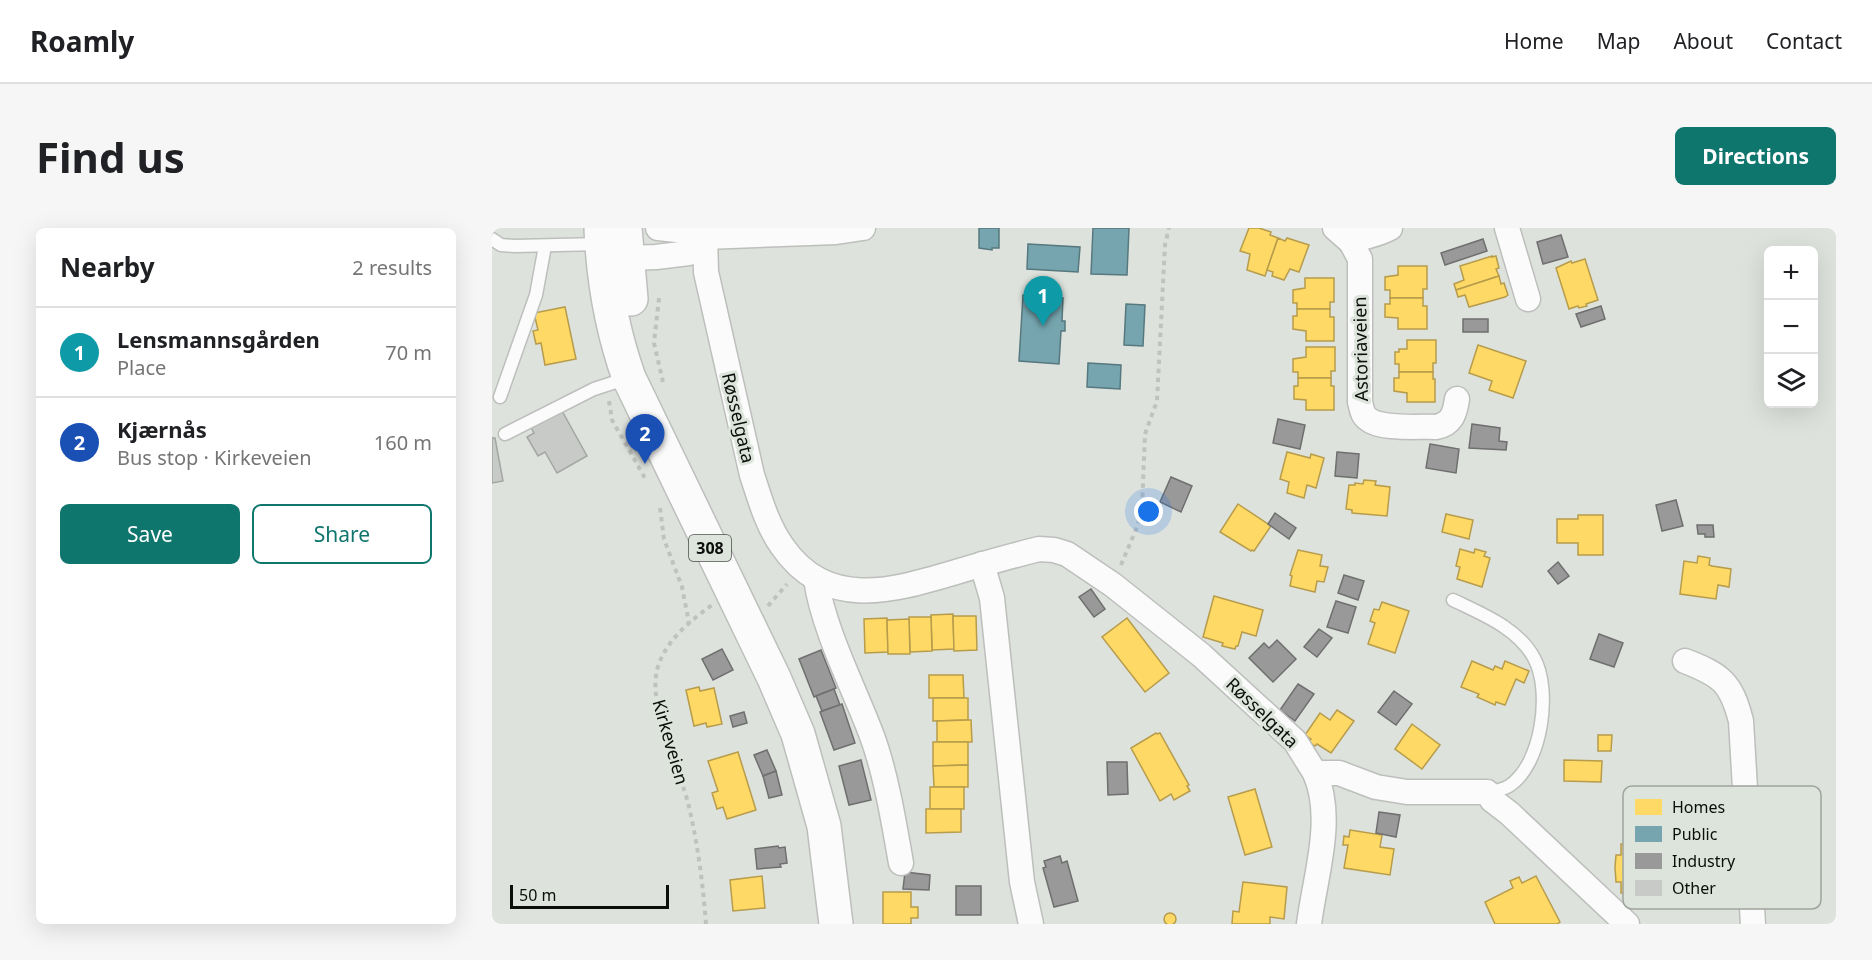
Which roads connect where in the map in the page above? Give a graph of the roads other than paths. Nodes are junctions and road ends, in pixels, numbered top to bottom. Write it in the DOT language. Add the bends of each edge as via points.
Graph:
graph roads {
  1 [pos="644,228"];
  2 [pos="658,228"];
  3 [pos="863,228"];
  4 [pos="1390,228"];
  5 [pos="1507,228"];
  6 [pos="705,233"];
  7 [pos="1343,235"];
  8 [pos="616,237"];
  9 [pos="492,239"];
  10 [pos="545,246"];
  11 [pos="1528,299"];
  12 [pos="637,376"];
  13 [pos="500,397"];
  14 [pos="1457,399"];
  15 [pos="506,434"];
  16 [pos="982,564"];
  17 [pos="809,573"];
  18 [pos="1453,600"];
  19 [pos="1685,661"];
  20 [pos="1315,773"];
  21 [pos="1745,786"];
  22 [pos="1487,792"];
  23 [pos="901,862"];
  24 [pos="1752,909"];
  25 [pos="836,924"];
  26 [pos="1031,924"];
  27 [pos="1309,924"];
  28 [pos="1627,924"];
  29 [pos="1753,924"];
  1 -- 8 [label="street"];
  2 -- 6 [label="street"];
  3 -- 6 [label="street"];
  4 -- 7 [label="street, Astoriaveien" via="1378,235"];
  5 -- 11 [label="street"];
  6 -- 8 [label="street" via="689,253 656,257"];
  6 -- 17 [label="street, Røsselgata" via="706,272 752,475 782,546"];
  7 -- 14 [label="street, Astoriaveien" via="1360,259 1362,413 1382,426 1436,427 1452,419"];
  8 -- 10 [label="lane"];
  8 -- 12 [label="main road, 308"];
  9 -- 10 [label="lane" via="501,245"];
  10 -- 13 [label="lane" via="536,295"];
  12 -- 15 [label="lane" via="594,389"];
  12 -- 25 [label="main road, 308" via="649,416 674,472 798,734 824,826"];
  16 -- 17 [label="street, Røsselgata" via="912,585 873,591 847,590"];
  16 -- 20 [label="street, Røsselgata" via="1039,549 1066,554 1113,585 1201,655 1295,741"];
  16 -- 26 [label="street" via="992,598 1022,882"];
  17 -- 23 [label="street, Røsselgata" via="873,740"];
  18 -- 22 [label="lane" via="1520,639 1535,658 1541,678 1544,709 1532,754 1522,774 1509,786"];
  19 -- 21 [label="street" via="1710,670 1733,694 1741,721"];
  20 -- 22 [label="street" via="1339,773 1376,787 1407,792"];
  20 -- 27 [label="street, Røsselgata" via="1323,829"];
  22 -- 28 [label="street" via="1491,800"];
  24 -- 29 [label="street"];
}
